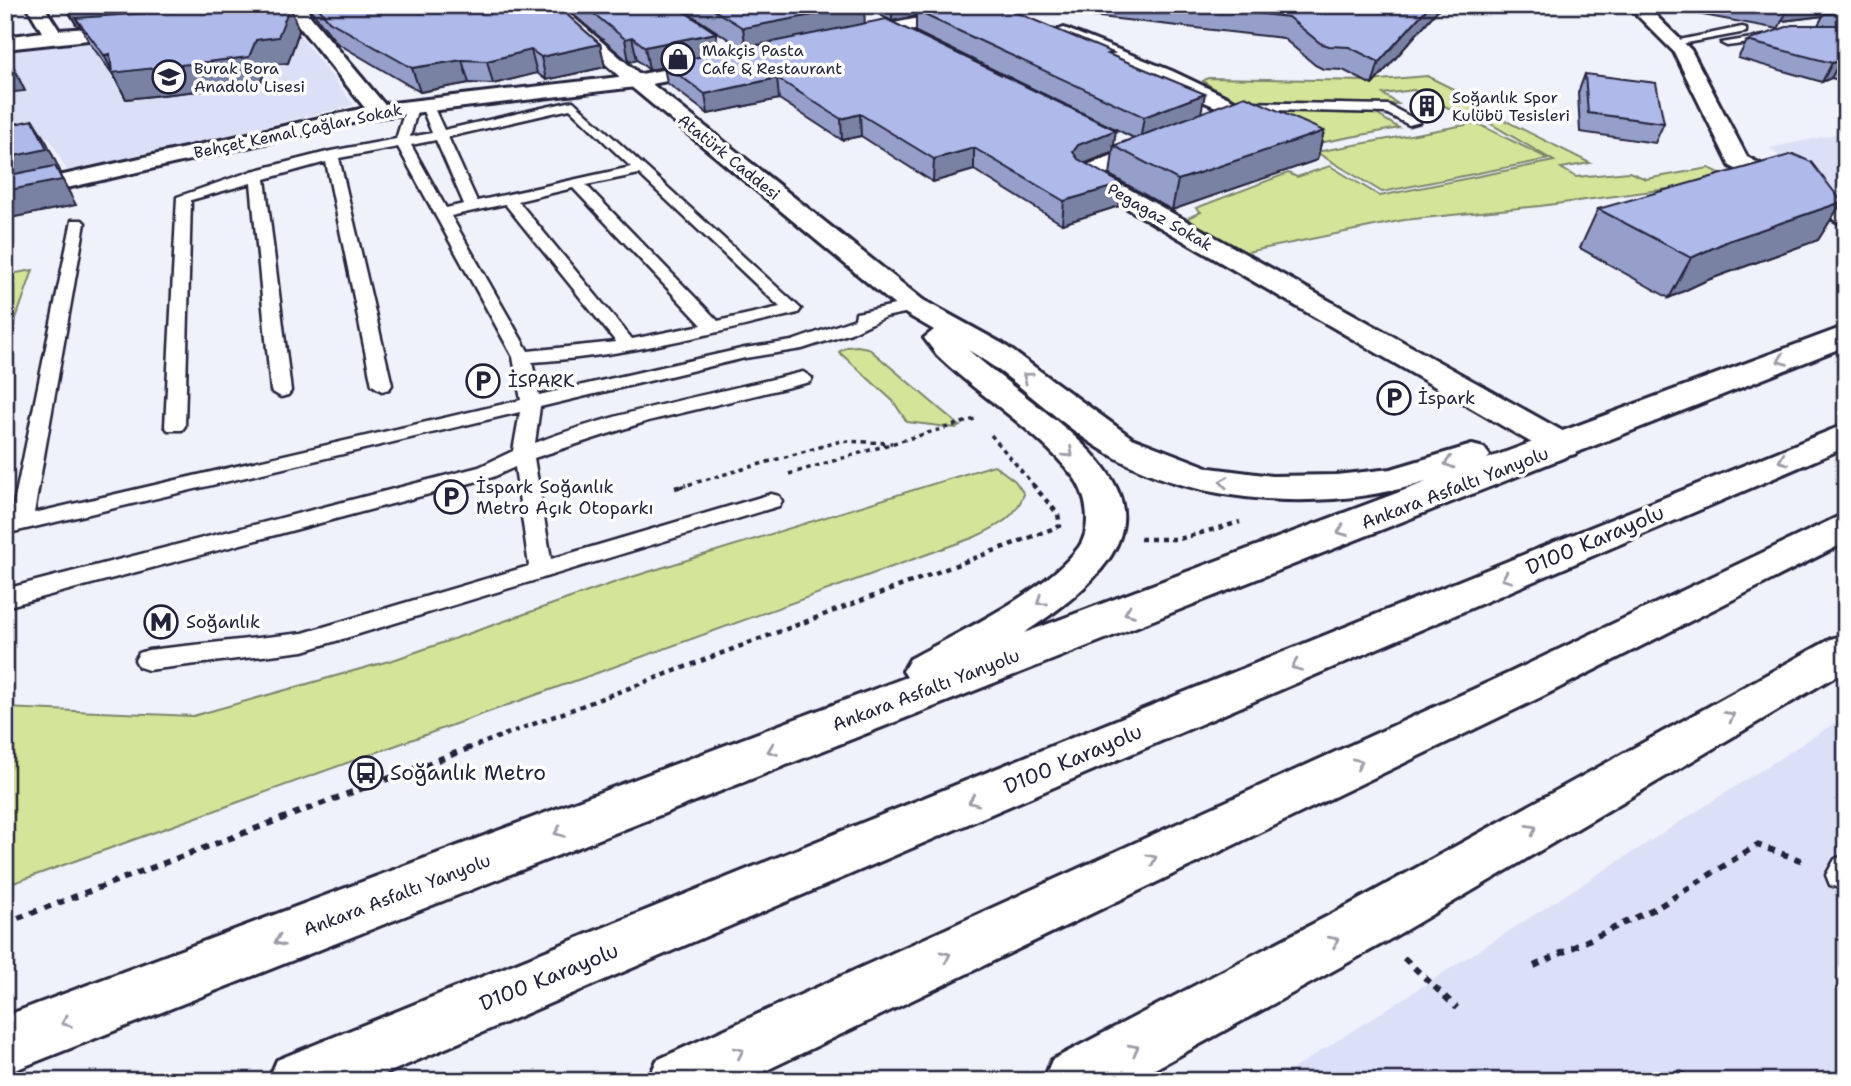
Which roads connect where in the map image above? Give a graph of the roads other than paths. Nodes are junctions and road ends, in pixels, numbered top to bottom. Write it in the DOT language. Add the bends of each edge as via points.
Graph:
graph roads {
  1 [pos="34,5"];
  2 [pos="548,5"];
  3 [pos="1635,5"];
  4 [pos="983,10"];
  5 [pos="300,12"];
  6 [pos="859,14"];
  7 [pos="220,24"];
  8 [pos="1042,26"];
  9 [pos="150,29"];
  10 [pos="1753,29"];
  11 [pos="888,30"];
  12 [pos="54,36"];
  13 [pos="1787,36"];
  14 [pos="835,41"];
  15 [pos="912,42"];
  16 [pos="1676,42"];
  17 [pos="5,43"];
  18 [pos="1727,43"];
  19 [pos="733,53"];
  20 [pos="636,82"];
  21 [pos="1228,105"];
  22 [pos="419,107"];
  23 [pos="379,111"];
  24 [pos="1415,122"];
  25 [pos="441,135"];
  26 [pos="402,141"];
  27 [pos="331,155"];
  28 [pos="641,169"];
  29 [pos="257,174"];
  30 [pos="576,183"];
  31 [pos="5,195"];
  32 [pos="508,198"];
  33 [pos="472,206"];
  34 [pos="442,212"];
  35 [pos="1846,218"];
  36 [pos="77,223"];
  37 [pos="913,306"];
  38 [pos="877,316"];
  39 [pos="714,327"];
  40 [pos="1846,335"];
  41 [pos="626,343"];
  42 [pos="745,353"];
  43 [pos="522,357"];
  44 [pos="803,378"];
  45 [pos="382,385"];
  46 [pos="281,391"];
  47 [pos="531,403"];
  48 [pos="175,426"];
  49 [pos="1846,434"];
  50 [pos="1563,446"];
  51 [pos="523,453"];
  52 [pos="771,501"];
  53 [pos="13,525"];
  54 [pos="1846,526"];
  55 [pos="541,570"];
  56 [pos="5,598"];
  57 [pos="1846,650"];
  58 [pos="148,660"];
  59 [pos="835,725"];
  60 [pos="5,1045"];
  61 [pos="298,1081"];
  62 [pos="678,1081"];
  63 [pos="1073,1081"];
  1 -- 12 [label="main road"];
  2 -- 20 [label="main road, Atatürk Caddesi"];
  3 -- 16 [label="main road"];
  4 -- 11 [label="main road"];
  5 -- 7 [label="main road"];
  5 -- 23 [label="main road"];
  6 -- 11 [label="main road"];
  8 -- 21 [label="main road"];
  9 -- 12 [label="main road"];
  10 -- 16 [label="lane"];
  11 -- 14 [label="main road"];
  11 -- 15 [label="main road"];
  12 -- 17 [label="main road"];
  13 -- 18 [label="lane"];
  16 -- 35 [label="main road" via="1738,161"];
  19 -- 20 [label="main road, Behçet Kemal Çağlar Sokak"];
  20 -- 22 [label="main road, Behçet Kemal Çağlar Sokak"];
  20 -- 37 [label="main road, Atatürk Caddesi"];
  21 -- 24 [label="lane" via="1388,109"];
  21 -- 50 [label="main road, Pegagaz Sokak" via="1216,123 1128,147 1085,174"];
  22 -- 23 [label="main road, Behçet Kemal Çağlar Sokak"];
  22 -- 25 [label="lane"];
  22 -- 26 [label="lane"];
  23 -- 31 [label="main road, Behçet Kemal Çağlar Sokak"];
  25 -- 26 [label="lane"];
  25 -- 28 [label="lane" via="573,105"];
  25 -- 33 [label="lane"];
  26 -- 27 [label="lane"];
  26 -- 34 [label="lane"];
  27 -- 29 [label="lane"];
  27 -- 45 [label="lane"];
  28 -- 30 [label="lane"];
  28 -- 39 [label="lane" via="792,309"];
  29 -- 46 [label="lane"];
  29 -- 48 [label="lane" via="184,197"];
  30 -- 32 [label="lane"];
  30 -- 39 [label="lane"];
  32 -- 33 [label="lane"];
  32 -- 41 [label="lane"];
  33 -- 34 [label="lane"];
  34 -- 43 [label="lane"];
  36 -- 53 [label="lane"];
  37 -- 38 [label="lane"];
  50 -- 37 [label="main road, one-way" via="1514,444 1394,480 1336,487 1272,488 1206,480 1120,446 992,351"];
  37 -- 59 [label="main road, one-way" via="953,355 1019,406 1089,472 1101,493 1104,535 1088,562 1029,610"];
  38 -- 42 [label="lane" via="782,349"];
  39 -- 41 [label="lane"];
  40 -- 50 [label="main road, Ankara Asfaltı Yanyolu, one-way"];
  41 -- 43 [label="lane" via="558,356"];
  42 -- 47 [label="lane"];
  43 -- 47 [label="lane"];
  44 -- 51 [label="lane"];
  47 -- 51 [label="lane"];
  47 -- 53 [label="lane"];
  49 -- 61 [label="main road, D100 Karayolu, one-way"];
  50 -- 59 [label="main road, Ankara Asfaltı Yanyolu, one-way"];
  51 -- 55 [label="lane"];
  51 -- 56 [label="lane" via="486,472"];
  52 -- 55 [label="lane"];
  62 -- 54 [label="main road, one-way" via="1523,686"];
  55 -- 58 [label="lane" via="303,642"];
  63 -- 57 [label="main road, one-way" via="1368,923"];
  59 -- 60 [label="main road, Ankara Asfaltı Yanyolu, one-way"];
}
